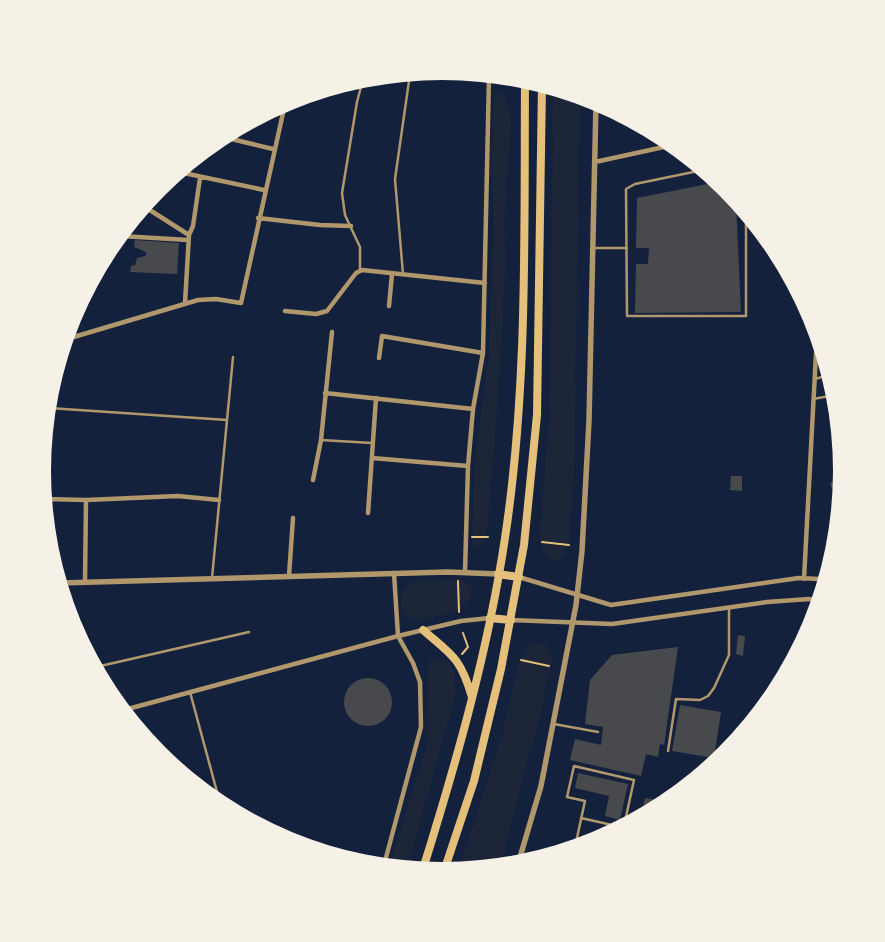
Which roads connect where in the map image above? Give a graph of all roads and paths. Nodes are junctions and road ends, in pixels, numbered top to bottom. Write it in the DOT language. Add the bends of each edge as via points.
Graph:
graph roads {
  1 [pos="409,82"];
  2 [pos="489,83"];
  3 [pos="361,88"];
  4 [pos="525,88"];
  5 [pos="542,92"];
  6 [pos="596,112"];
  7 [pos="282,114"];
  8 [pos="235,140"];
  9 [pos="663,148"];
  10 [pos="274,149"];
  11 [pos="595,162"];
  12 [pos="694,172"];
  13 [pos="188,175"];
  14 [pos="200,178"];
  15 [pos="264,190"];
  16 [pos="151,210"];
  17 [pos="258,218"];
  18 [pos="746,224"];
  19 [pos="351,226"];
  20 [pos="130,236"];
  21 [pos="189,238"];
  22 [pos="593,248"];
  23 [pos="626,248"];
  24 [pos="360,271"];
  25 [pos="392,274"];
  26 [pos="403,275"];
  27 [pos="484,283"];
  28 [pos="185,303"];
  29 [pos="389,306"];
  30 [pos="285,311"];
  31 [pos="332,332"];
  32 [pos="75,337"];
  33 [pos="483,353"];
  34 [pos="816,356"];
  35 [pos="233,357"];
  36 [pos="379,358"];
  37 [pos="822,378"];
  38 [pos="815,380"];
  39 [pos="325,393"];
  40 [pos="826,397"];
  41 [pos="376,398"];
  42 [pos="813,399"];
  43 [pos="57,409"];
  44 [pos="473,409"];
  45 [pos="227,420"];
  46 [pos="321,440"];
  47 [pos="373,443"];
  48 [pos="372,458"];
  49 [pos="468,466"];
  50 [pos="313,480"];
  51 [pos="52,499"];
  52 [pos="86,500"];
  53 [pos="220,500"];
  54 [pos="368,513"];
  55 [pos="293,518"];
  56 [pos="471,537"];
  57 [pos="488,537"];
  58 [pos="542,542"];
  59 [pos="569,545"];
  60 [pos="465,572"];
  61 [pos="394,573"];
  62 [pos="498,574"];
  63 [pos="289,576"];
  64 [pos="519,577"];
  65 [pos="212,579"];
  66 [pos="804,579"];
  67 [pos="818,579"];
  68 [pos="458,581"];
  69 [pos="68,582"];
  70 [pos="85,582"];
  71 [pos="577,595"];
  72 [pos="812,600"];
  73 [pos="729,607"];
  74 [pos="459,612"];
  75 [pos="490,618"];
  76 [pos="511,620"];
  77 [pos="572,623"];
  78 [pos="424,630"];
  79 [pos="249,632"];
  80 [pos="463,633"];
  81 [pos="398,636"];
  82 [pos="462,654"];
  83 [pos="521,660"];
  84 [pos="103,665"];
  85 [pos="549,666"];
  86 [pos="190,692"];
  87 [pos="472,698"];
  88 [pos="131,708"];
  89 [pos="553,724"];
  90 [pos="598,732"];
  91 [pos="668,751"];
  92 [pos="216,790"];
  93 [pos="581,818"];
  94 [pos="624,818"];
  95 [pos="611,824"];
  96 [pos="577,838"];
  97 [pos="521,855"];
  98 [pos="385,858"];
  99 [pos="425,861"];
  100 [pos="447,862"];
  1 -- 26 [label="lane" via="395,179"];
  2 -- 27 [label="street"];
  3 -- 19 [label="lane" via="342,193 345,215"];
  4 -- 62 [label="highway" via="520,380 515,453"];
  5 -- 64 [label="highway" via="537,415"];
  6 -- 11 [label="street"];
  7 -- 10 [label="street"];
  8 -- 10 [label="street"];
  9 -- 11 [label="street"];
  10 -- 15 [label="street"];
  11 -- 22 [label="street"];
  12 -- 23 [label="lane" via="635,184 626,190"];
  13 -- 14 [label="street"];
  14 -- 15 [label="street"];
  14 -- 21 [label="street"];
  15 -- 17 [label="street"];
  16 -- 21 [label="street"];
  17 -- 19 [label="street" via="320,226"];
  17 -- 28 [label="street" via="241,303 216,299"];
  18 -- 23 [label="lane" via="746,316 627,316"];
  19 -- 24 [label="lane" via="360,247"];
  20 -- 21 [label="street"];
  21 -- 28 [label="street"];
  22 -- 23 [label="lane"];
  22 -- 71 [label="street" via="589,421"];
  24 -- 25 [label="street"];
  24 -- 30 [label="street" via="327,311 316,314"];
  25 -- 26 [label="street"];
  25 -- 29 [label="street"];
  26 -- 27 [label="street"];
  27 -- 33 [label="street"];
  28 -- 32 [label="street"];
  31 -- 39 [label="street"];
  33 -- 36 [label="street" via="382,336"];
  33 -- 44 [label="street"];
  34 -- 38 [label="street"];
  35 -- 45 [label="lane"];
  37 -- 38 [label="lane"];
  38 -- 42 [label="street"];
  39 -- 41 [label="street"];
  39 -- 46 [label="street"];
  40 -- 42 [label="lane"];
  41 -- 44 [label="street"];
  41 -- 47 [label="street"];
  42 -- 66 [label="street"];
  43 -- 45 [label="lane"];
  44 -- 49 [label="street"];
  45 -- 53 [label="lane"];
  46 -- 47 [label="lane"];
  46 -- 50 [label="street"];
  47 -- 48 [label="street"];
  48 -- 49 [label="street"];
  48 -- 54 [label="street"];
  49 -- 60 [label="street"];
  51 -- 52 [label="street"];
  52 -- 53 [label="street" via="178,496"];
  52 -- 70 [label="street"];
  53 -- 65 [label="lane"];
  55 -- 63 [label="street"];
  56 -- 57 [label="path"];
  58 -- 59 [label="path"];
  60 -- 61 [label="street"];
  60 -- 62 [label="street"];
  61 -- 63 [label="street"];
  61 -- 81 [label="street"];
  62 -- 64 [label="highway"];
  62 -- 75 [label="highway"];
  63 -- 65 [label="street"];
  64 -- 71 [label="street"];
  64 -- 76 [label="highway"];
  65 -- 70 [label="street"];
  66 -- 67 [label="street"];
  66 -- 71 [label="street" via="611,605"];
  68 -- 74 [label="path"];
  69 -- 70 [label="street"];
  71 -- 77 [label="street"];
  72 -- 73 [label="street" via="796,599"];
  73 -- 77 [label="street" via="612,624"];
  73 -- 91 [label="lane" via="730,649 726,666 708,696 700,700 676,698"];
  75 -- 76 [label="highway"];
  75 -- 78 [label="street"];
  75 -- 87 [label="highway"];
  76 -- 77 [label="street"];
  76 -- 100 [label="highway" via="474,781"];
  77 -- 89 [label="street"];
  78 -- 81 [label="street"];
  78 -- 87 [label="highway" via="457,659 465,671"];
  79 -- 84 [label="lane"];
  80 -- 82 [label="path" via="468,647"];
  81 -- 86 [label="street"];
  81 -- 98 [label="street" via="420,682 422,727"];
  83 -- 85 [label="path"];
  86 -- 88 [label="street"];
  86 -- 92 [label="lane"];
  87 -- 99 [label="highway"];
  89 -- 90 [label="lane"];
  89 -- 97 [label="street" via="540,792"];
  93 -- 94 [label="lane" via="585,801 567,797 574,766 634,780"];
  93 -- 95 [label="lane"];
  93 -- 96 [label="lane"];
}
